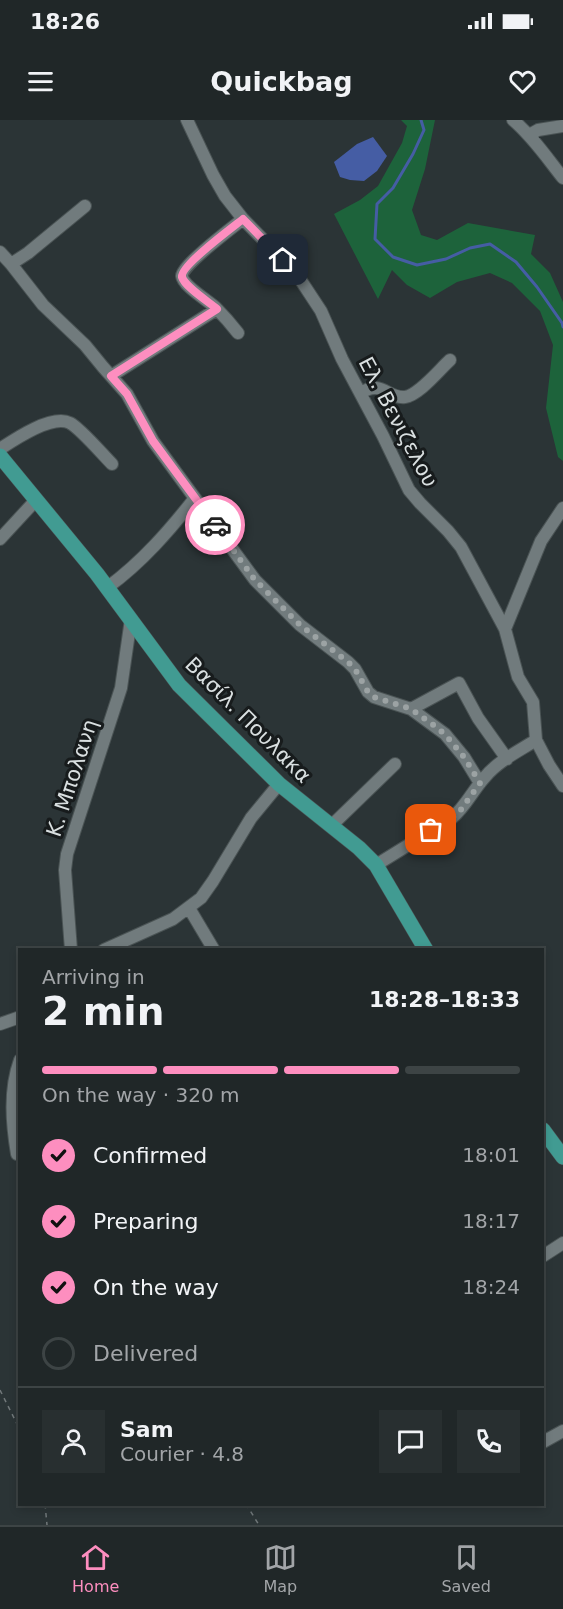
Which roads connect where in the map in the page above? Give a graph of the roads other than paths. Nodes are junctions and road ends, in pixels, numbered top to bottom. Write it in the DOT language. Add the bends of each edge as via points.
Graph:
graph roads {
  1 [pos="187,120"];
  2 [pos="513,120"];
  3 [pos="563,126"];
  4 [pos="529,135"];
  5 [pos="563,178"];
  6 [pos="85,206"];
  7 [pos="243,219"];
  8 [pos="0,252"];
  9 [pos="11,264"];
  10 [pos="217,309"];
  11 [pos="238,333"];
  12 [pos="450,360"];
  13 [pos="111,376"];
  14 [pos="361,393"];
  15 [pos="0,449"];
  16 [pos="0,456"];
  17 [pos="112,464"];
  18 [pos="195,498"];
  19 [pos="36,500"];
  20 [pos="563,508"];
  21 [pos="0,539"];
  22 [pos="108,587"];
  23 [pos="131,619"];
  24 [pos="505,629"];
  25 [pos="411,709"];
  26 [pos="536,740"];
  27 [pos="507,759"];
  28 [pos="395,764"];
  29 [pos="480,783"];
  30 [pos="279,784"];
  31 [pos="563,786"];
  32 [pos="331,826"];
  33 [pos="376,865"];
  34 [pos="189,908"];
  35 [pos="71,948"];
  36 [pos="112,948"];
  37 [pos="213,948"];
  38 [pos="425,948"];
  39 [pos="18,1018"];
  40 [pos="0,1024"];
  41 [pos="18,1065"];
  42 [pos="544,1131"];
  43 [pos="17,1155"];
  44 [pos="563,1156"];
  45 [pos="563,1243"];
  46 [pos="544,1255"];
  47 [pos="563,1431"];
  48 [pos="544,1441"];
  1 -- 7 [label="street, Ελ. Βενιζελου" via="213,175"];
  2 -- 4 [label="street"];
  3 -- 4 [label="street"];
  4 -- 5 [label="street"];
  6 -- 9 [label="street"];
  7 -- 10 [label="street" via="182,272 187,285"];
  7 -- 14 [label="street, Ελ. Βενιζελου" via="296,273 321,310"];
  8 -- 9 [label="street"];
  9 -- 13 [label="street" via="43,305"];
  10 -- 11 [label="street"];
  10 -- 13 [label="street"];
  12 -- 14 [label="street" via="409,396 377,388"];
  13 -- 18 [label="street"];
  14 -- 24 [label="street, Ελ. Βενιζελου" via="409,490 460,547"];
  15 -- 17 [label="street" via="27,432 65,422 74,426"];
  16 -- 19 [label="main road, Βασίλ. Πουλακα"];
  18 -- 22 [label="street" via="150,551"];
  18 -- 25 [label="street" via="255,580 300,625 348,662 368,692"];
  19 -- 21 [label="street"];
  19 -- 22 [label="main road, Βασίλ. Πουλακα"];
  20 -- 24 [label="street" via="541,542"];
  22 -- 23 [label="main road, Βασίλ. Πουλακα"];
  23 -- 30 [label="main road, Βασίλ. Πουλακα" via="179,685"];
  23 -- 35 [label="street, Κ. Μπολανη" via="121,688 67,854"];
  24 -- 26 [label="street, Ελ. Βενιζελου" via="518,678 533,702"];
  25 -- 27 [label="street" via="459,683"];
  25 -- 29 [label="street" via="445,734"];
  26 -- 27 [label="street"];
  26 -- 31 [label="street, Ελ. Βενιζελου"];
  27 -- 29 [label="street"];
  28 -- 32 [label="street"];
  29 -- 33 [label="street" via="452,818"];
  30 -- 32 [label="main road, Βασίλ. Πουλακα"];
  30 -- 34 [label="street" via="251,818 213,881"];
  32 -- 33 [label="main road, Βασίλ. Πουλακα"];
  33 -- 38 [label="main road, Βασίλ. Πουλακα"];
  34 -- 36 [label="street"];
  34 -- 37 [label="street"];
  39 -- 40 [label="street"];
  41 -- 43 [label="street" via="12,1123"];
  42 -- 44 [label="main road"];
  45 -- 46 [label="street"];
  47 -- 48 [label="street"];
}
